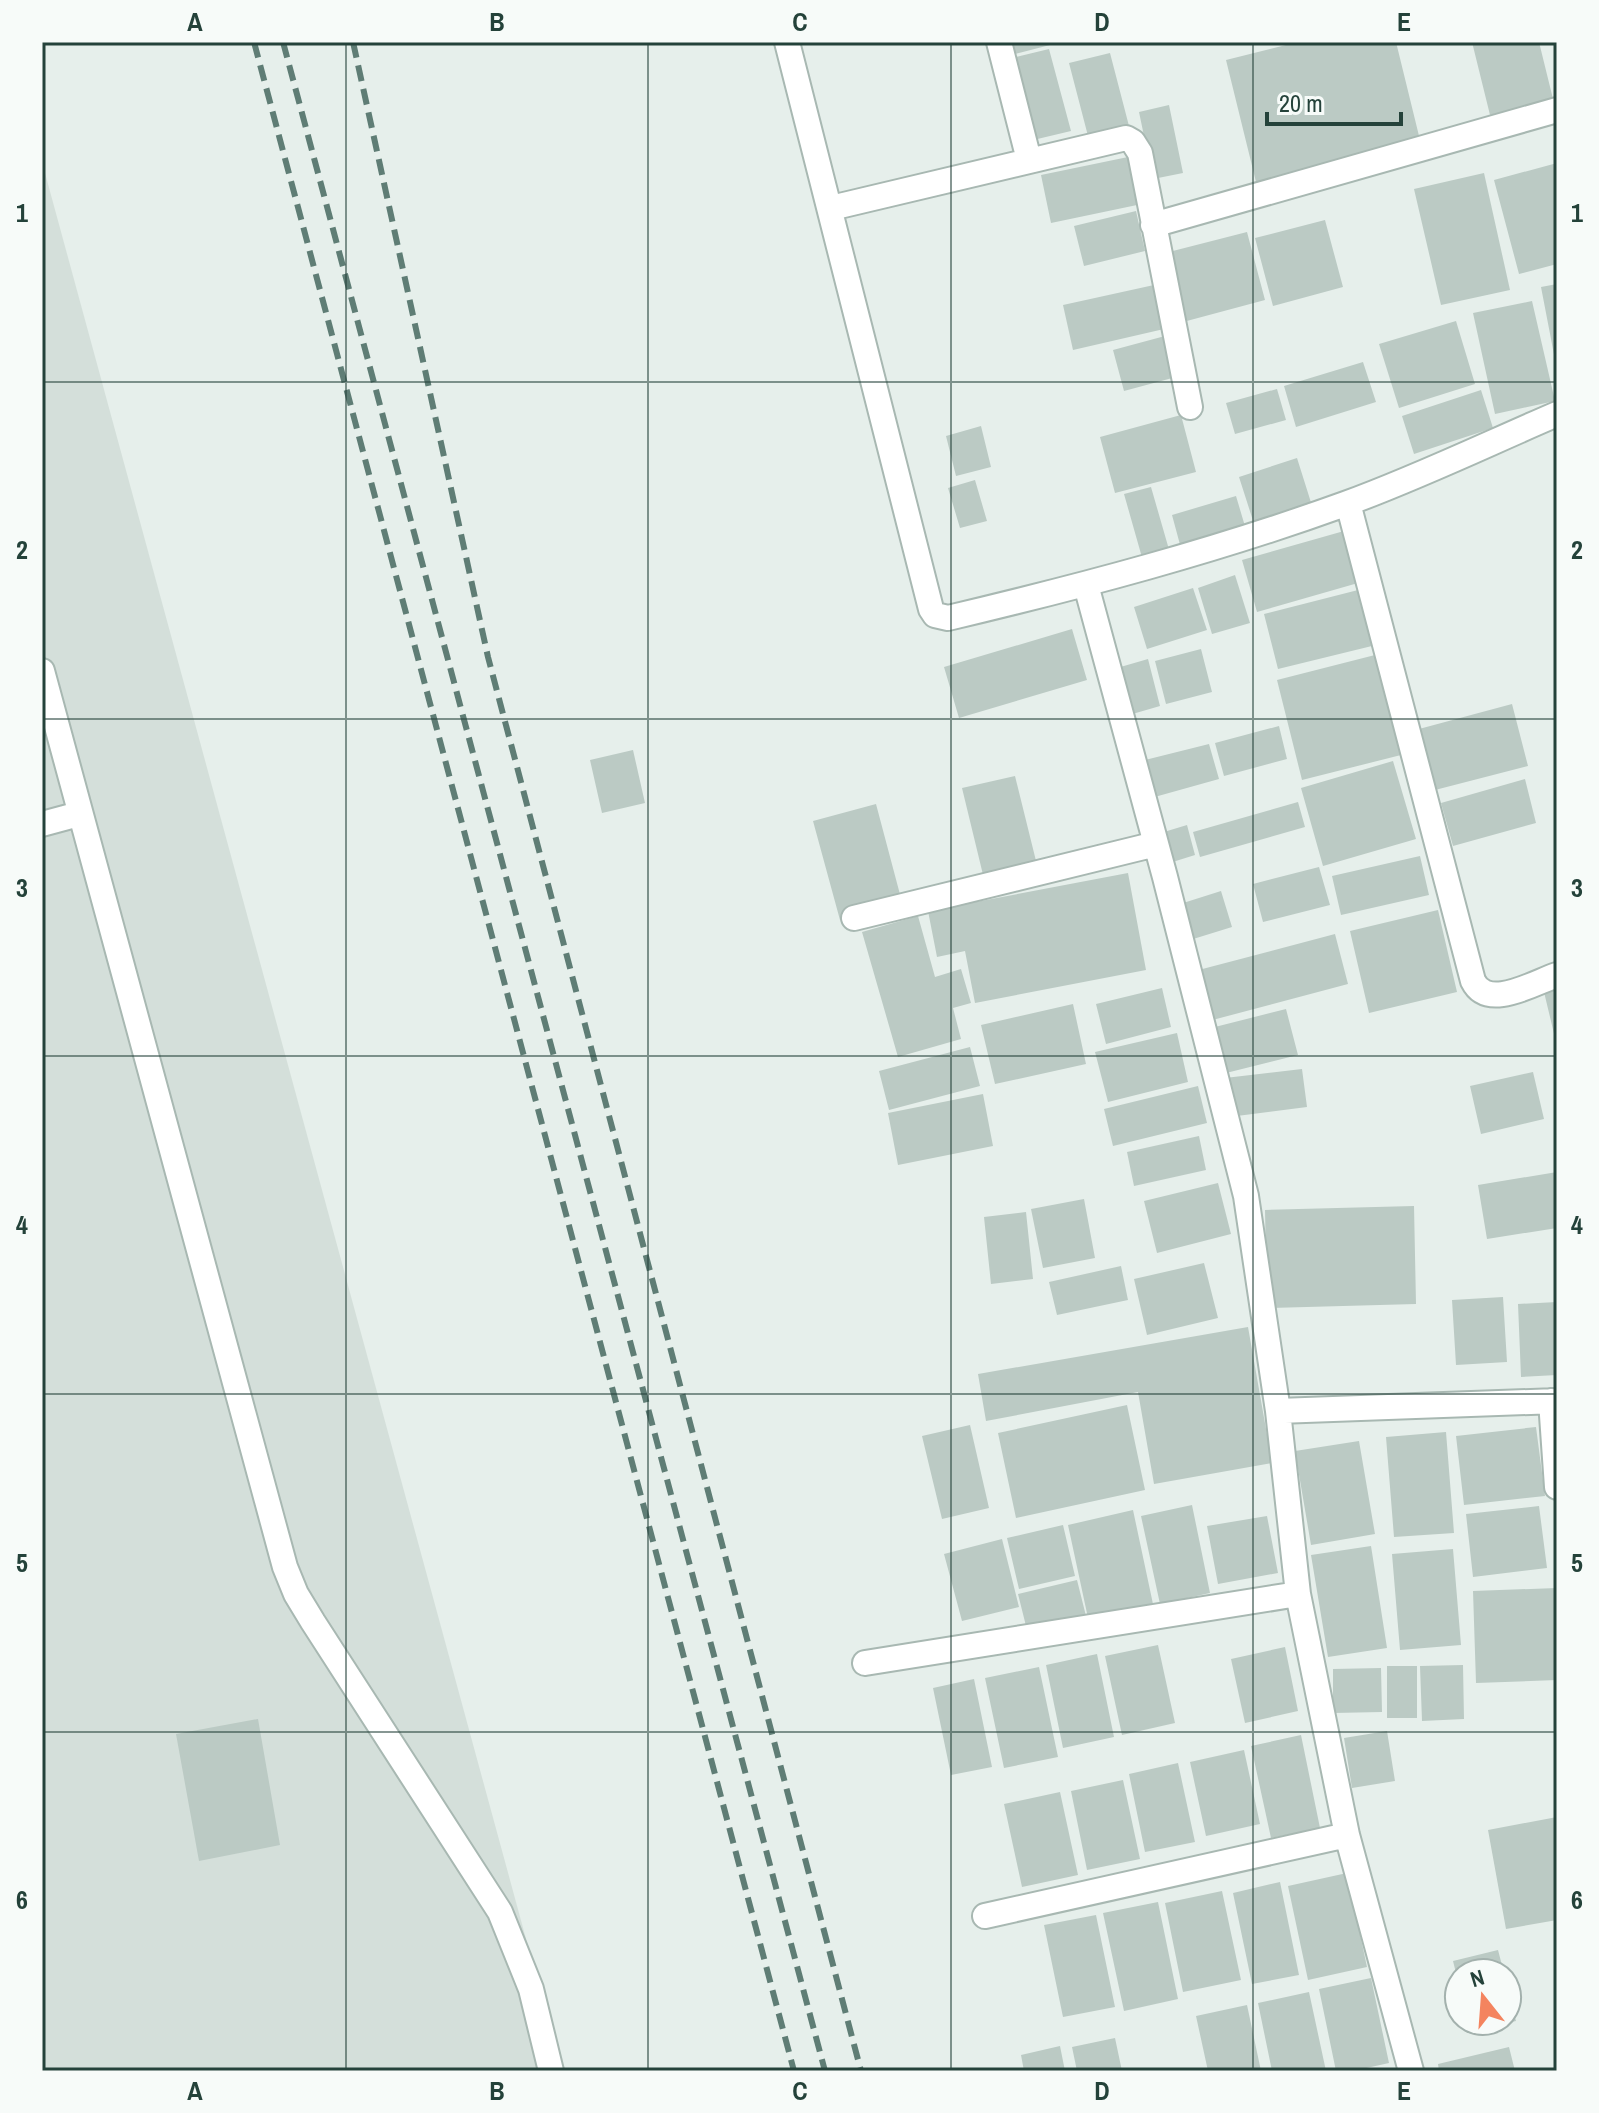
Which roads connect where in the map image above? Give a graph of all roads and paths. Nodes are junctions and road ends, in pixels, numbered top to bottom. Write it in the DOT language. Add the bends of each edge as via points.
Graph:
graph roads {
  1 [pos="787,42"];
  2 [pos="999,42"];
  3 [pos="1557,110"];
  4 [pos="1029,160"];
  5 [pos="831,208"];
  6 [pos="1153,225"];
  7 [pos="1190,407"];
  8 [pos="1557,414"];
  9 [pos="1348,503"];
  10 [pos="1086,585"];
  11 [pos="42,671"];
  12 [pos="79,814"];
  13 [pos="42,824"];
  14 [pos="1156,844"];
  15 [pos="854,918"];
  16 [pos="1557,975"];
  17 [pos="1554,1401"];
  18 [pos="1278,1411"];
  19 [pos="1557,1487"];
  20 [pos="1298,1594"];
  21 [pos="865,1663"];
  22 [pos="1347,1835"];
  23 [pos="985,1916"];
  24 [pos="551,2071"];
  25 [pos="1411,2071"];
  1 -- 5 [label="street"];
  2 -- 4 [label="street"];
  3 -- 6 [label="street"];
  4 -- 5 [label="street"];
  4 -- 6 [label="street" via="1126,138 1140,153"];
  5 -- 10 [label="street" via="935,615 948,618"];
  6 -- 7 [label="street"];
  8 -- 9 [label="street"];
  9 -- 10 [label="street"];
  9 -- 16 [label="street" via="1476,988 1495,996"];
  10 -- 14 [label="street"];
  11 -- 12 [label="street"];
  12 -- 13 [label="street"];
  12 -- 24 [label="street" via="285,1567 313,1622 500,1912 531,1989"];
  14 -- 15 [label="street"];
  14 -- 18 [label="street" via="1246,1196"];
  17 -- 18 [label="street"];
  17 -- 19 [label="street"];
  18 -- 20 [label="street"];
  20 -- 21 [label="street"];
  20 -- 22 [label="street"];
  22 -- 23 [label="street"];
  22 -- 25 [label="street"];
}
